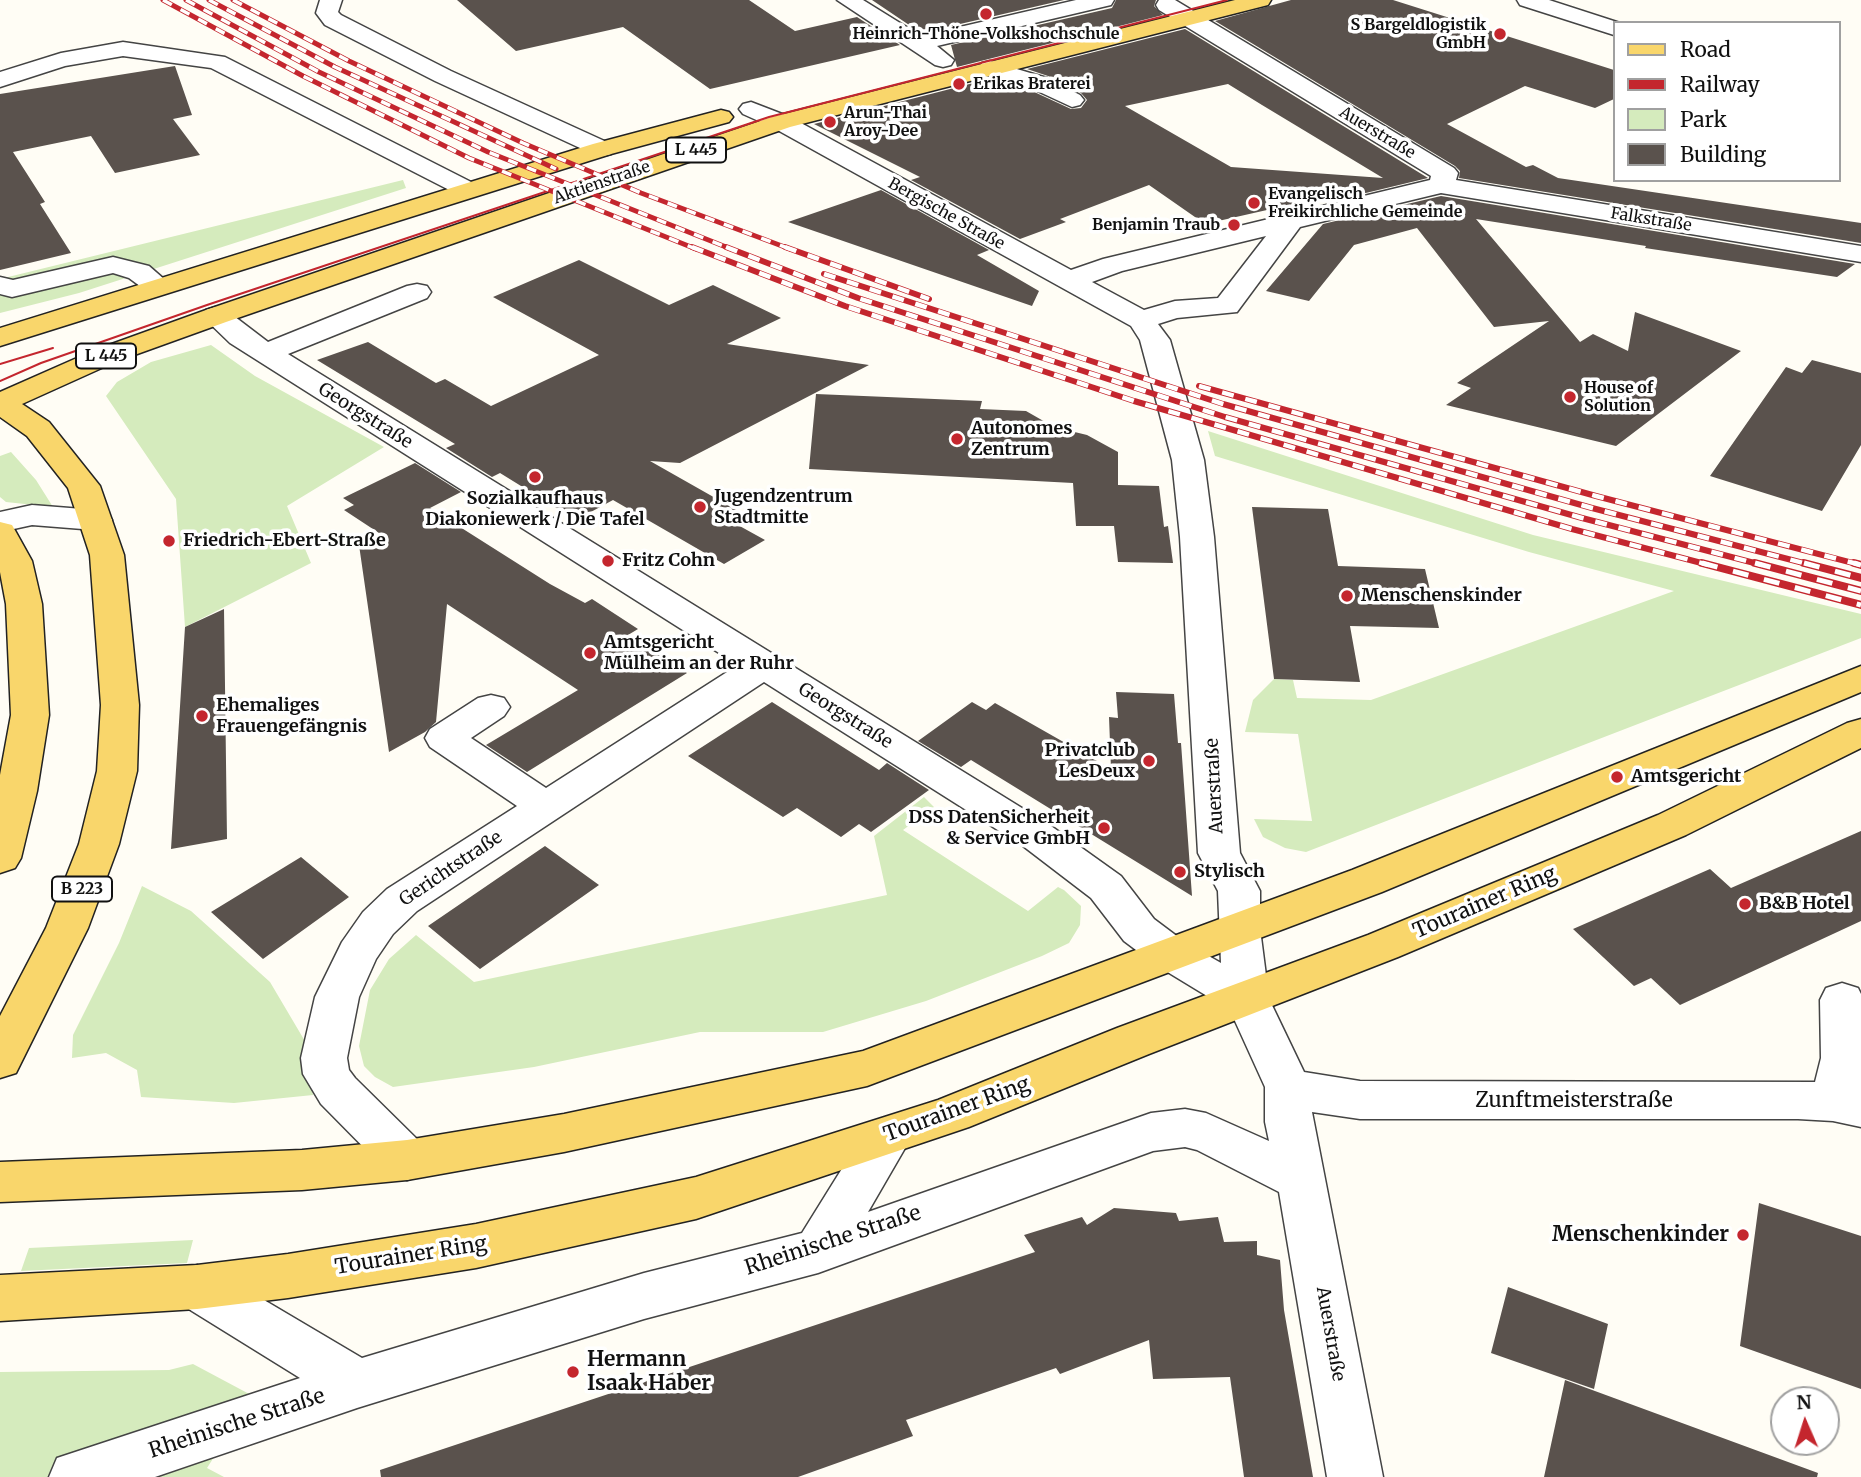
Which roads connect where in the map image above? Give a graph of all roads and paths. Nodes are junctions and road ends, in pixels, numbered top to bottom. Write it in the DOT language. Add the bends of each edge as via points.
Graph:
graph roads {
  1 [pos="331,0"];
  2 [pos="848,0"];
  3 [pos="1103,0"];
  4 [pos="1260,0"];
  5 [pos="1528,0"];
  6 [pos="1231,3"];
  7 [pos="1181,8"];
  8 [pos="1612,28"];
  9 [pos="918,44"];
  10 [pos="1030,58"];
  11 [pos="943,61"];
  12 [pos="990,68"];
  13 [pos="0,80"];
  14 [pos="1039,83"];
  15 [pos="1072,100"];
  16 [pos="751,109"];
  17 [pos="781,122"];
  18 [pos="603,149"];
  19 [pos="1441,185"];
  20 [pos="468,190"];
  21 [pos="1290,221"];
  22 [pos="1861,254"];
  23 [pos="207,271"];
  24 [pos="1068,281"];
  25 [pos="0,285"];
  26 [pos="158,286"];
  27 [pos="417,292"];
  28 [pos="216,316"];
  29 [pos="1141,320"];
  30 [pos="0,337"];
  31 [pos="265,353"];
  32 [pos="0,403"];
  33 [pos="95,520"];
  34 [pos="0,522"];
  35 [pos="0,532"];
  36 [pos="764,665"];
  37 [pos="1861,678"];
  38 [pos="491,707"];
  39 [pos="1861,732"];
  40 [pos="545,807"];
  41 [pos="0,858"];
  42 [pos="1239,929"];
  43 [pos="1171,954"];
  44 [pos="1247,999"];
  45 [pos="1842,1000"];
  46 [pos="0,1060"];
  47 [pos="1287,1087"];
  48 [pos="1847,1105"];
  49 [pos="888,1136"];
  50 [pos="407,1160"];
  51 [pos="1300,1180"];
  52 [pos="0,1182"];
  53 [pos="818,1251"];
  54 [pos="197,1287"];
  55 [pos="0,1298"];
  56 [pos="356,1384"];
  57 [pos="77,1477"];
  58 [pos="1355,1477"];
  1 -- 18 [label="street" via="327,13 332,20"];
  2 -- 9 [label="street"];
  3 -- 9 [label="street"];
  4 -- 6 [label="main road, Aktienstraße / L 445"];
  5 -- 8 [label="street"];
  6 -- 7 [label="main road, Aktienstraße / L 445"];
  7 -- 10 [label="main road, Aktienstraße / L 445"];
  7 -- 11 [label="main road, Aktienstraße / L 445"];
  7 -- 19 [label="street, Auerstraße" via="1445,173"];
  9 -- 11 [label="street"];
  10 -- 12 [label="main road, Aktienstraße / L 445"];
  10 -- 14 [label="street"];
  11 -- 16 [label="main road, Aktienstraße / L 445"];
  12 -- 14 [label="street"];
  12 -- 17 [label="main road, Aktienstraße / L 445"];
  13 -- 20 [label="street" via="61,60 123,49 217,62"];
  14 -- 15 [label="street"];
  16 -- 17 [label="street, Bergische Straße"];
  16 -- 18 [label="main road, Aktienstraße / L 445"];
  17 -- 24 [label="street, Bergische Straße"];
  17 -- 28 [label="main road, Aktienstraße / L 445"];
  18 -- 20 [label="main road, Aktienstraße / L 445"];
  19 -- 21 [label="street"];
  19 -- 22 [label="street, Falkstraße"];
  20 -- 23 [label="main road, Aktienstraße / L 445"];
  21 -- 24 [label="street" via="1113,265"];
  21 -- 29 [label="street" via="1227,306 1175,310"];
  23 -- 26 [label="main road, Aktienstraße / L 445"];
  23 -- 28 [label="main road" via="207,306"];
  24 -- 29 [label="street, Bergische Straße"];
  25 -- 26 [label="street" via="12,289 113,265 139,272"];
  26 -- 30 [label="main road, Aktienstraße / L 445"];
  27 -- 31 [label="street"];
  28 -- 31 [label="street, Georgstraße"];
  28 -- 32 [label="main road, Aktienstraße / L 445" via="106,356"];
  29 -- 42 [label="street, Auerstraße" via="1155,340 1188,460 1219,853 1239,891"];
  31 -- 36 [label="street, Georgstraße"];
  32 -- 33 [label="main road, B 223" via="48,441 84,486"];
  33 -- 34 [label="street" via="32,515"];
  33 -- 46 [label="main road, B 223" via="107,555 120,705 117,771 99,844 67,928"];
  35 -- 41 [label="main road" via="15,561 24,604 30,715 18,791"];
  36 -- 40 [label="street, Gerichtstraße"];
  36 -- 43 [label="street, Georgstraße" via="1037,836 1106,887 1139,930"];
  37 -- 42 [label="main road"];
  38 -- 40 [label="street" via="443,738"];
  39 -- 44 [label="main road, Tourainer Ring" via="1671,824"];
  40 -- 50 [label="street, Gerichtstraße" via="402,900 356,953 337,997 324,1058 326,1074"];
  42 -- 43 [label="main road"];
  42 -- 44 [label="street, Auerstraße"];
  43 -- 44 [label="street, Georgstraße"];
  43 -- 50 [label="main road" via="867,1068 564,1133"];
  44 -- 47 [label="street, Auerstraße"];
  44 -- 49 [label="main road, Tourainer Ring"];
  45 -- 48 [label="street"];
  47 -- 48 [label="street, Zunftmeisterstraße" via="1360,1100"];
  47 -- 51 [label="street, Auerstraße"];
  49 -- 53 [label="street"];
  49 -- 54 [label="main road, Tourainer Ring" via="696,1198 488,1244"];
  50 -- 52 [label="main road" via="302,1170"];
  51 -- 53 [label="street, Rheinische Straße" via="1206,1132 1169,1129"];
  51 -- 58 [label="street, Auerstraße"];
  53 -- 56 [label="street, Rheinische Straße" via="644,1296"];
  54 -- 55 [label="main road, Tourainer Ring"];
  54 -- 56 [label="street, Rheinische Straße"];
  56 -- 57 [label="street, Rheinische Straße"];
}
